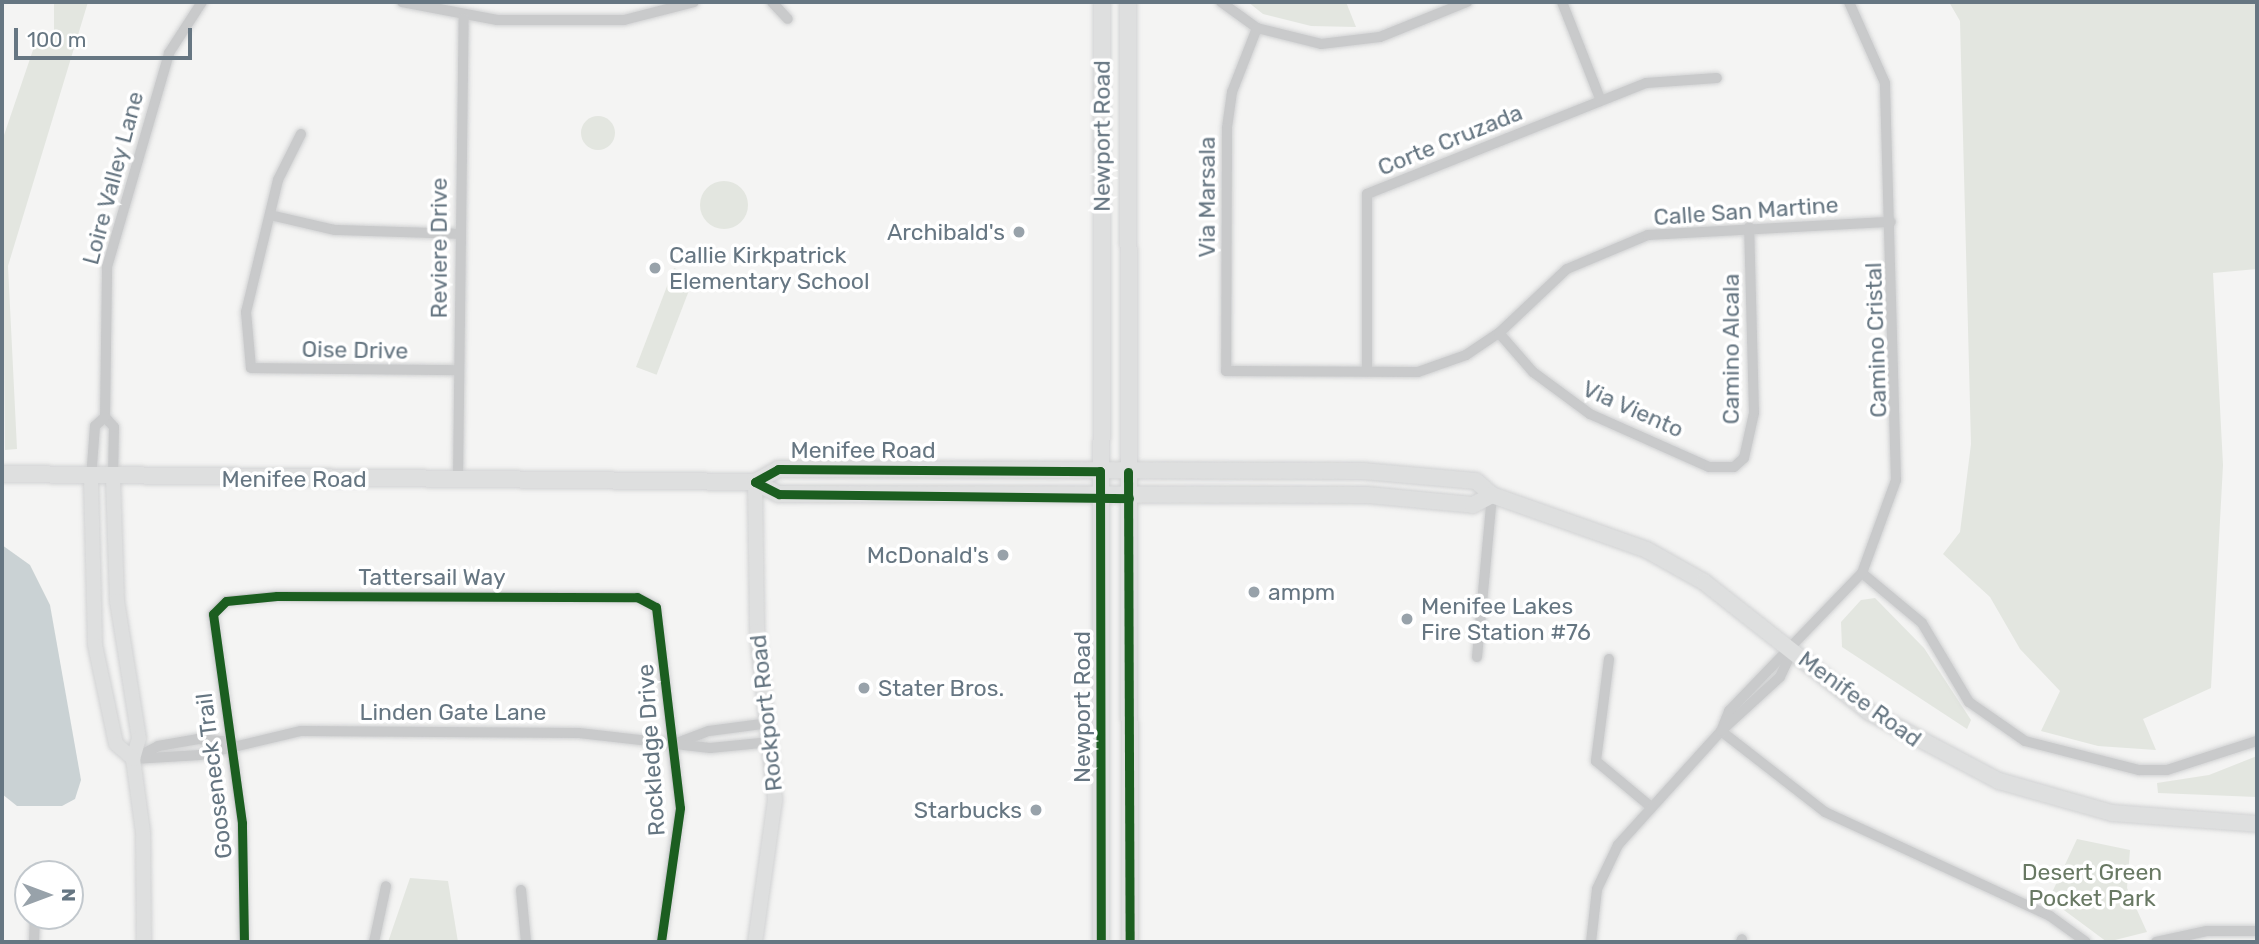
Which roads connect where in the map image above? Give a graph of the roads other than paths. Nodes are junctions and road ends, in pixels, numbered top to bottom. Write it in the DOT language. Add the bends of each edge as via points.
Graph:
graph roads {
  1 [pos="202,2"];
  2 [pos="402,2"];
  3 [pos="694,2"];
  4 [pos="772,2"];
  5 [pos="1102,2"];
  6 [pos="1128,2"];
  7 [pos="1221,2"];
  8 [pos="1467,2"];
  9 [pos="1562,2"];
  10 [pos="1850,2"];
  11 [pos="464,18"];
  12 [pos="788,19"];
  13 [pos="1257,28"];
  14 [pos="1717,78"];
  15 [pos="1601,101"];
  16 [pos="301,134"];
  17 [pos="270,215"];
  18 [pos="1891,222"];
  19 [pos="1749,227"];
  20 [pos="459,234"];
  21 [pos="1499,333"];
  22 [pos="458,370"];
  23 [pos="1226,371"];
  24 [pos="1367,372"];
  25 [pos="104,417"];
  26 [pos="1734,467"];
  27 [pos="1100,471"];
  28 [pos="1128,472"];
  29 [pos="2,474"];
  30 [pos="458,478"];
  31 [pos="113,479"];
  32 [pos="91,480"];
  33 [pos="755,482"];
  34 [pos="1492,495"];
  35 [pos="1100,497"];
  36 [pos="1129,498"];
  37 [pos="1862,573"];
  38 [pos="647,600"];
  39 [pos="217,607"];
  40 [pos="1792,651"];
  41 [pos="1477,657"];
  42 [pos="1609,659"];
  43 [pos="769,723"];
  44 [pos="720,729"];
  45 [pos="1721,731"];
  46 [pos="2257,741"];
  47 [pos="232,742"];
  48 [pos="771,742"];
  49 [pos="675,744"];
  50 [pos="722,747"];
  51 [pos="133,759"];
  52 [pos="1651,807"];
  53 [pos="2257,824"];
  54 [pos="386,886"];
  55 [pos="521,890"];
  56 [pos="2257,931"];
  57 [pos="144,942"];
  58 [pos="244,942"];
  59 [pos="374,942"];
  60 [pos="526,942"];
  61 [pos="660,942"];
  62 [pos="755,942"];
  63 [pos="1101,942"];
  64 [pos="1130,942"];
  65 [pos="1591,942"];
  66 [pos="2087,942"];
  67 [pos="2157,942"];
  1 -- 25 [label="street, Loire Valley Lane" via="169,53 115,225 102,309"];
  2 -- 11 [label="street"];
  3 -- 11 [label="street" via="624,20"];
  4 -- 12 [label="street"];
  5 -- 27 [label="main road, Newport Road"];
  6 -- 28 [label="main road, Newport Road"];
  7 -- 13 [label="street"];
  8 -- 13 [label="street" via="1351,44 1310,43"];
  9 -- 15 [label="street"];
  10 -- 18 [label="street, Camino Cristal" via="1885,83"];
  11 -- 20 [label="street, Reviere Drive"];
  13 -- 23 [label="street, Via Marsala" via="1233,92 1227,128"];
  14 -- 15 [label="street, Corte Cruzada" via="1646,83"];
  15 -- 24 [label="street, Corte Cruzada" via="1367,194"];
  16 -- 17 [label="street"];
  17 -- 20 [label="street" via="335,230"];
  17 -- 22 [label="street, Oise Drive" via="246,312 251,368"];
  18 -- 19 [label="street, Calle San Martine"];
  18 -- 37 [label="street, Camino Cristal" via="1897,470 1879,541"];
  19 -- 21 [label="street, Calle San Martine" via="1671,232 1611,248 1536,292"];
  19 -- 26 [label="street, Camino Alcala" via="1754,412 1749,443"];
  20 -- 22 [label="street, Reviere Drive"];
  21 -- 24 [label="street, Calle San Martine" via="1442,366"];
  21 -- 26 [label="street, Via Viento" via="1533,372 1590,414 1709,467"];
  22 -- 30 [label="street, Reviere Drive"];
  23 -- 24 [label="street, Calle San Martine"];
  25 -- 31 [label="street, Loire Valley Lane" via="114,427"];
  25 -- 32 [label="street, Loire Valley Lane" via="95,426"];
  27 -- 28 [label="main road, Menifee Road"];
  27 -- 33 [label="main road, Menifee Road" via="778,469"];
  27 -- 35 [label="main road, Newport Road"];
  28 -- 34 [label="main road, Menifee Road" via="1391,472 1476,481"];
  28 -- 36 [label="main road, Newport Road"];
  29 -- 32 [label="main road, Menifee Road"];
  30 -- 31 [label="main road, Menifee Road"];
  30 -- 33 [label="main road, Menifee Road"];
  31 -- 32 [label="main road, Menifee Road"];
  31 -- 51 [label="street" via="117,601 139,738"];
  32 -- 51 [label="street" via="95,645 116,744"];
  33 -- 35 [label="main road, Menifee Road" via="779,494"];
  33 -- 43 [label="street, Rockport Road" via="757,631"];
  34 -- 36 [label="main road, Menifee Road" via="1473,505 1368,495"];
  34 -- 40 [label="main road, Menifee Road" via="1647,550 1704,582"];
  34 -- 41 [label="street"];
  35 -- 36 [label="main road, Menifee Road"];
  35 -- 63 [label="main road, Newport Road"];
  36 -- 64 [label="main road, Newport Road"];
  37 -- 40 [label="street, Camino Cristal"];
  37 -- 46 [label="street" via="1922,623 1969,702 2025,741 2100,763 2167,770"];
  38 -- 39 [label="street, Tattersail Way" via="277,596"];
  38 -- 49 [label="street, Rockledge Drive" via="659,619"];
  39 -- 47 [label="street, Gooseneck Trail" via="213,624"];
  40 -- 45 [label="street, Camino Cristal" via="1729,711"];
  40 -- 45 [label="street, Camino Cristal" via="1780,677"];
  40 -- 53 [label="main road, Menifee Road" via="1909,737 1999,781 2112,813"];
  42 -- 52 [label="street" via="1596,761"];
  43 -- 44 [label="street, Linden Gate Lane"];
  43 -- 48 [label="street, Rockport Road"];
  44 -- 49 [label="street, Linden Gate Lane"];
  44 -- 50 [label="street"];
  45 -- 52 [label="street, Camino Cristal"];
  45 -- 66 [label="street" via="1825,812 2050,915"];
  47 -- 49 [label="street, Linden Gate Lane" via="302,731 579,733"];
  47 -- 51 [label="street, Linden Gate Lane" via="209,753"];
  47 -- 51 [label="street, Linden Gate Lane" via="198,739 158,746"];
  47 -- 58 [label="street, Gooseneck Trail" via="243,823"];
  48 -- 50 [label="street, Linden Gate Lane"];
  48 -- 62 [label="street, Rockport Road" via="771,846"];
  49 -- 50 [label="street, Linden Gate Lane"];
  49 -- 61 [label="street, Rockledge Drive" via="678,833"];
  51 -- 57 [label="street" via="143,832"];
  52 -- 65 [label="street, Camino Cristal" via="1606,867 1593,904"];
  54 -- 59 [label="street"];
  55 -- 60 [label="street"];
  56 -- 67 [label="street" via="2207,931"];
}
